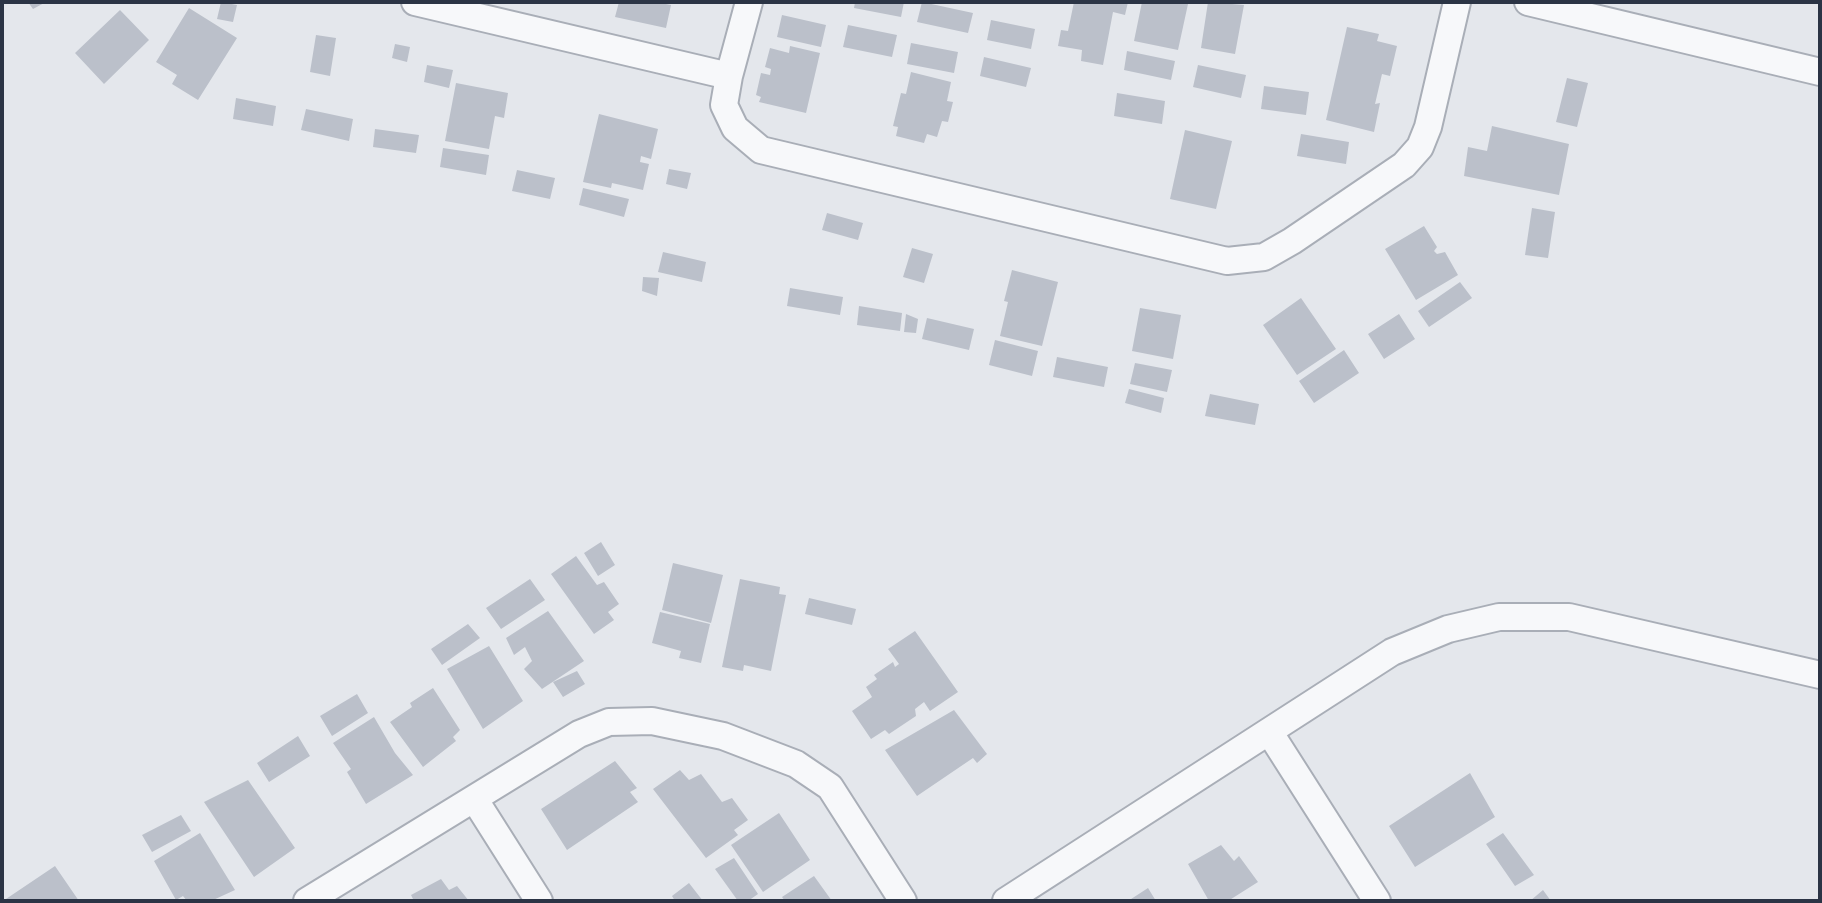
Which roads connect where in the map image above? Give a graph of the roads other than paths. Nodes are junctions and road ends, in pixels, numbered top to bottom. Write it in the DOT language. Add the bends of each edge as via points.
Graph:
graph roads {
  1 [pos="415,2"];
  2 [pos="749,2"];
  3 [pos="1457,2"];
  4 [pos="1528,2"];
  5 [pos="1820,72"];
  6 [pos="729,76"];
  7 [pos="1820,675"];
  8 [pos="1270,733"];
  9 [pos="475,800"];
  10 [pos="1014,899"];
  11 [pos="307,901"];
  12 [pos="539,901"];
  13 [pos="902,901"];
  14 [pos="1377,901"];
  1 -- 6 [label="street"];
  2 -- 6 [label="street"];
  3 -- 6 [label="street" via="1420,147 1404,165 1292,242 1264,257 1227,261 761,150 736,128 724,105"];
  4 -- 5 [label="street"];
  7 -- 8 [label="street" via="1569,617 1499,617 1448,629 1392,652"];
  8 -- 10 [label="street"];
  8 -- 14 [label="street"];
  9 -- 11 [label="street"];
  9 -- 12 [label="street"];
  9 -- 13 [label="street" via="579,734 609,722 652,721 723,736 796,764 830,787"];
}
